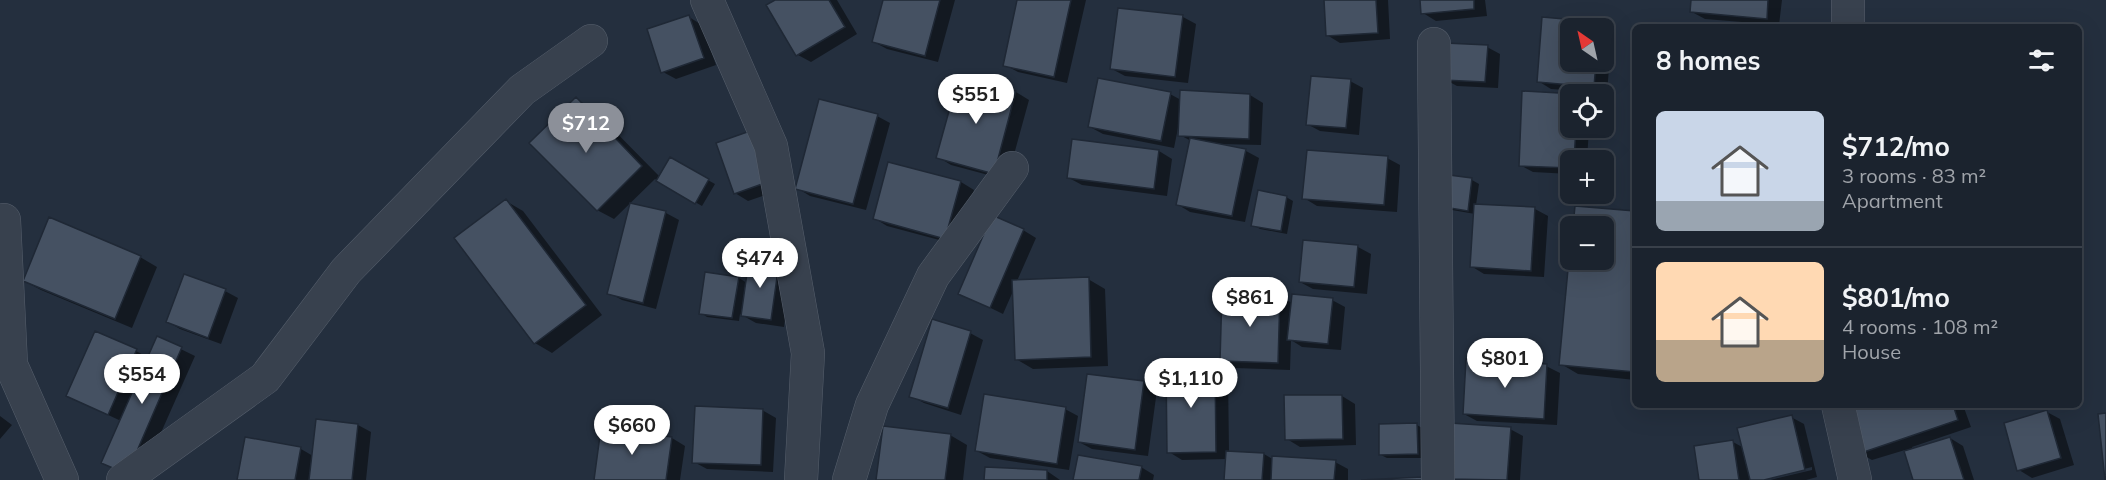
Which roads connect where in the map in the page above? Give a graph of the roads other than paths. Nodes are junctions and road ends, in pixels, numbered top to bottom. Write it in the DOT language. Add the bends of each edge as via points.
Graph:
graph roads {
  1 [pos="707,0"];
  2 [pos="1848,0"];
  3 [pos="1848,24"];
  4 [pos="591,41"];
  5 [pos="1434,44"];
  6 [pos="1012,168"];
  7 [pos="4,220"];
  8 [pos="5,363"];
  9 [pos="1839,408"];
  10 [pos="62,480"];
  11 [pos="123,480"];
  12 [pos="801,480"];
  13 [pos="849,480"];
  14 [pos="1438,480"];
  15 [pos="1855,480"];
  1 -- 12 [label="street" via="771,146 808,353"];
  2 -- 3 [label="street"];
  4 -- 11 [label="street" via="522,90 346,271 265,378"];
  5 -- 14 [label="street"];
  6 -- 13 [label="street" via="933,276 873,405"];
  7 -- 8 [label="street"];
  8 -- 10 [label="street"];
  9 -- 15 [label="street"];
}
